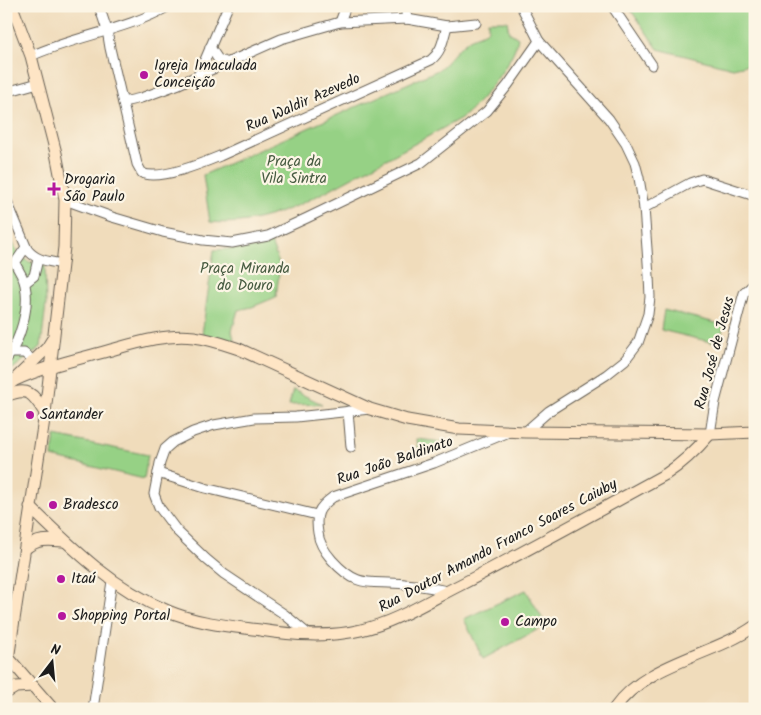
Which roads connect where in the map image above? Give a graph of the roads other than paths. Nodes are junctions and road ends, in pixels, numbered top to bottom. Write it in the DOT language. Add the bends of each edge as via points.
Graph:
graph roads {
  1 [pos="12,6"];
  2 [pos="99,6"];
  3 [pos="169,6"];
  4 [pos="228,6"];
  5 [pos="346,6"];
  6 [pos="406,6"];
  7 [pos="521,6"];
  8 [pos="612,6"];
  9 [pos="407,19"];
  10 [pos="340,22"];
  11 [pos="476,23"];
  12 [pos="446,26"];
  13 [pos="107,30"];
  14 [pos="539,41"];
  15 [pos="210,47"];
  16 [pos="31,56"];
  17 [pos="228,63"];
  18 [pos="652,65"];
  19 [pos="199,74"];
  20 [pos="38,83"];
  21 [pos="6,92"];
  22 [pos="123,102"];
  23 [pos="755,196"];
  24 [pos="6,199"];
  25 [pos="64,200"];
  26 [pos="644,208"];
  27 [pos="26,246"];
  28 [pos="38,259"];
  29 [pos="62,264"];
  30 [pos="755,283"];
  31 [pos="25,284"];
  32 [pos="54,336"];
  33 [pos="9,356"];
  34 [pos="34,361"];
  35 [pos="50,366"];
  36 [pos="9,384"];
  37 [pos="6,396"];
  38 [pos="370,409"];
  39 [pos="348,411"];
  40 [pos="45,413"];
  41 [pos="510,431"];
  42 [pos="525,432"];
  43 [pos="755,432"];
  44 [pos="710,434"];
  45 [pos="351,447"];
  46 [pos="158,473"];
  47 [pos="30,507"];
  48 [pos="317,515"];
  49 [pos="64,541"];
  50 [pos="26,548"];
  51 [pos="112,581"];
  52 [pos="447,591"];
  53 [pos="755,626"];
  54 [pos="308,634"];
  55 [pos="12,638"];
  56 [pos="8,656"];
  57 [pos="20,671"];
  58 [pos="6,673"];
  59 [pos="33,686"];
  60 [pos="6,693"];
  61 [pos="53,709"];
  62 [pos="93,709"];
  63 [pos="614,709"];
  1 -- 16 [label="street"];
  2 -- 13 [label="street"];
  3 -- 13 [label="street"];
  4 -- 15 [label="street"];
  5 -- 10 [label="street"];
  6 -- 9 [label="street"];
  7 -- 14 [label="street"];
  8 -- 18 [label="street"];
  9 -- 10 [label="street"];
  9 -- 12 [label="street"];
  10 -- 17 [label="street" via="281,39"];
  11 -- 12 [label="street"];
  12 -- 22 [label="street, Rua Waldir Azevedo" via="442,47 431,60 202,163 158,175 142,173 137,164"];
  13 -- 16 [label="street"];
  13 -- 22 [label="street"];
  14 -- 25 [label="street" via="487,111 422,163 268,236 232,242 203,240 104,215"];
  14 -- 26 [label="street" via="619,133 635,163"];
  15 -- 17 [label="street" via="218,59"];
  15 -- 19 [label="street"];
  16 -- 20 [label="street"];
  17 -- 19 [label="street"];
  19 -- 22 [label="street"];
  20 -- 21 [label="street"];
  20 -- 25 [label="street"];
  23 -- 26 [label="street" via="702,178"];
  24 -- 27 [label="street"];
  25 -- 29 [label="street"];
  26 -- 42 [label="street" via="650,297 638,343 617,367 549,411"];
  27 -- 28 [label="street"];
  27 -- 31 [label="street" via="15,263"];
  28 -- 29 [label="street"];
  28 -- 31 [label="street" via="34,276"];
  29 -- 32 [label="street"];
  30 -- 44 [label="street, Rua José de Jesus" via="744,293 715,402"];
  31 -- 33 [label="street" via="24,314 18,340"];
  32 -- 34 [label="street"];
  32 -- 35 [label="street"];
  33 -- 34 [label="street" via="24,353"];
  34 -- 36 [label="street"];
  35 -- 36 [label="street"];
  35 -- 38 [label="street" via="145,341 193,337 239,349"];
  35 -- 40 [label="street"];
  37 -- 40 [label="street" via="27,392 36,398"];
  38 -- 39 [label="street"];
  38 -- 41 [label="street" via="407,420 459,429"];
  39 -- 45 [label="street"];
  39 -- 46 [label="street" via="254,418 214,425 173,442 165,449"];
  40 -- 47 [label="street"];
  41 -- 42 [label="street"];
  41 -- 48 [label="street, Rua João Baldinato" via="434,463 333,497 323,504"];
  42 -- 44 [label="street"];
  43 -- 44 [label="street"];
  44 -- 52 [label="street, Rua Doutor Amando Franco Soares Caiuby" via="666,474"];
  46 -- 48 [label="street"];
  46 -- 54 [label="street" via="154,490 156,502 177,531 224,574"];
  47 -- 49 [label="street, Rua Doutor Amando Franco Soares Caiuby"];
  47 -- 50 [label="street"];
  48 -- 52 [label="street" via="321,543 347,575 370,583"];
  49 -- 50 [label="street" via="35,541"];
  49 -- 51 [label="street, Rua Doutor Amando Franco Soares Caiuby"];
  50 -- 55 [label="street"];
  51 -- 54 [label="street, Rua Doutor Amando Franco Soares Caiuby" via="167,611 184,616 234,627"];
  51 -- 62 [label="street"];
  52 -- 54 [label="street, Rua Doutor Amando Franco Soares Caiuby" via="408,612 361,630"];
  53 -- 63 [label="street" via="645,679 623,696"];
  55 -- 56 [label="street"];
  55 -- 57 [label="street"];
  56 -- 57 [label="street"];
  56 -- 58 [label="street"];
  57 -- 59 [label="street"];
  59 -- 60 [label="street" via="22,686"];
  59 -- 61 [label="street"];
}
